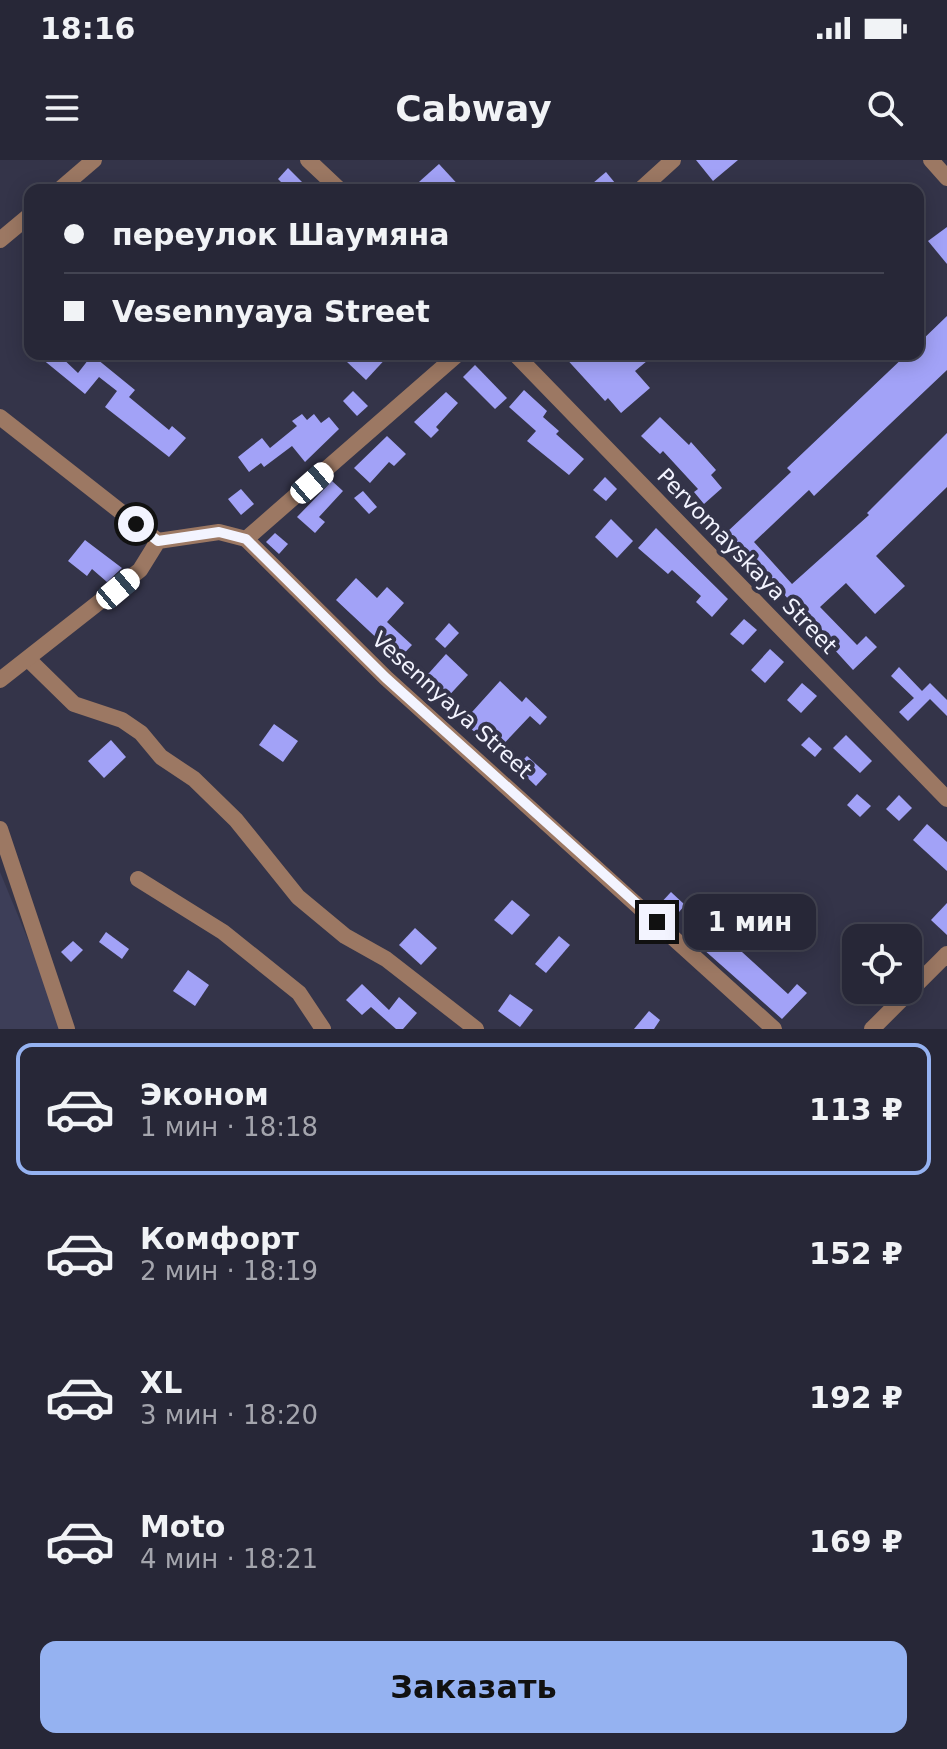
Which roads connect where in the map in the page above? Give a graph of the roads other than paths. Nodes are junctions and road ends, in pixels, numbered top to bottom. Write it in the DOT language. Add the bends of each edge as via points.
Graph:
graph roads {
  1 [pos="94,160"];
  2 [pos="308,160"];
  3 [pos="673,160"];
  4 [pos="931,160"];
  5 [pos="947,178"];
  6 [pos="66,184"];
  7 [pos="334,184"];
  8 [pos="647,184"];
  9 [pos="24,220"];
  10 [pos="0,240"];
  11 [pos="451,360"];
  12 [pos="521,360"];
  13 [pos="0,417"];
  14 [pos="246,539"];
  15 [pos="158,541"];
  16 [pos="28,659"];
  17 [pos="0,680"];
  18 [pos="947,799"];
  19 [pos="0,829"];
  20 [pos="138,879"];
  21 [pos="947,954"];
  22 [pos="67,1029"];
  23 [pos="323,1029"];
  24 [pos="476,1029"];
  25 [pos="774,1029"];
  26 [pos="872,1029"];
  1 -- 6 [label="street"];
  2 -- 7 [label="street"];
  3 -- 8 [label="street"];
  4 -- 5 [label="street"];
  9 -- 10 [label="street"];
  11 -- 14 [label="street"];
  12 -- 18 [label="street, Pervomayskaya Street"];
  13 -- 15 [label="street"];
  14 -- 15 [label="street" via="219,532"];
  14 -- 25 [label="street, Vesennyaya Street" via="386,678"];
  15 -- 16 [label="street" via="140,570"];
  16 -- 17 [label="street"];
  16 -- 24 [label="street" via="74,704 122,720 141,733 161,757 194,779 236,820 298,897"];
  19 -- 22 [label="street"];
  20 -- 23 [label="street" via="223,932 299,993"];
  21 -- 26 [label="street"];
}
